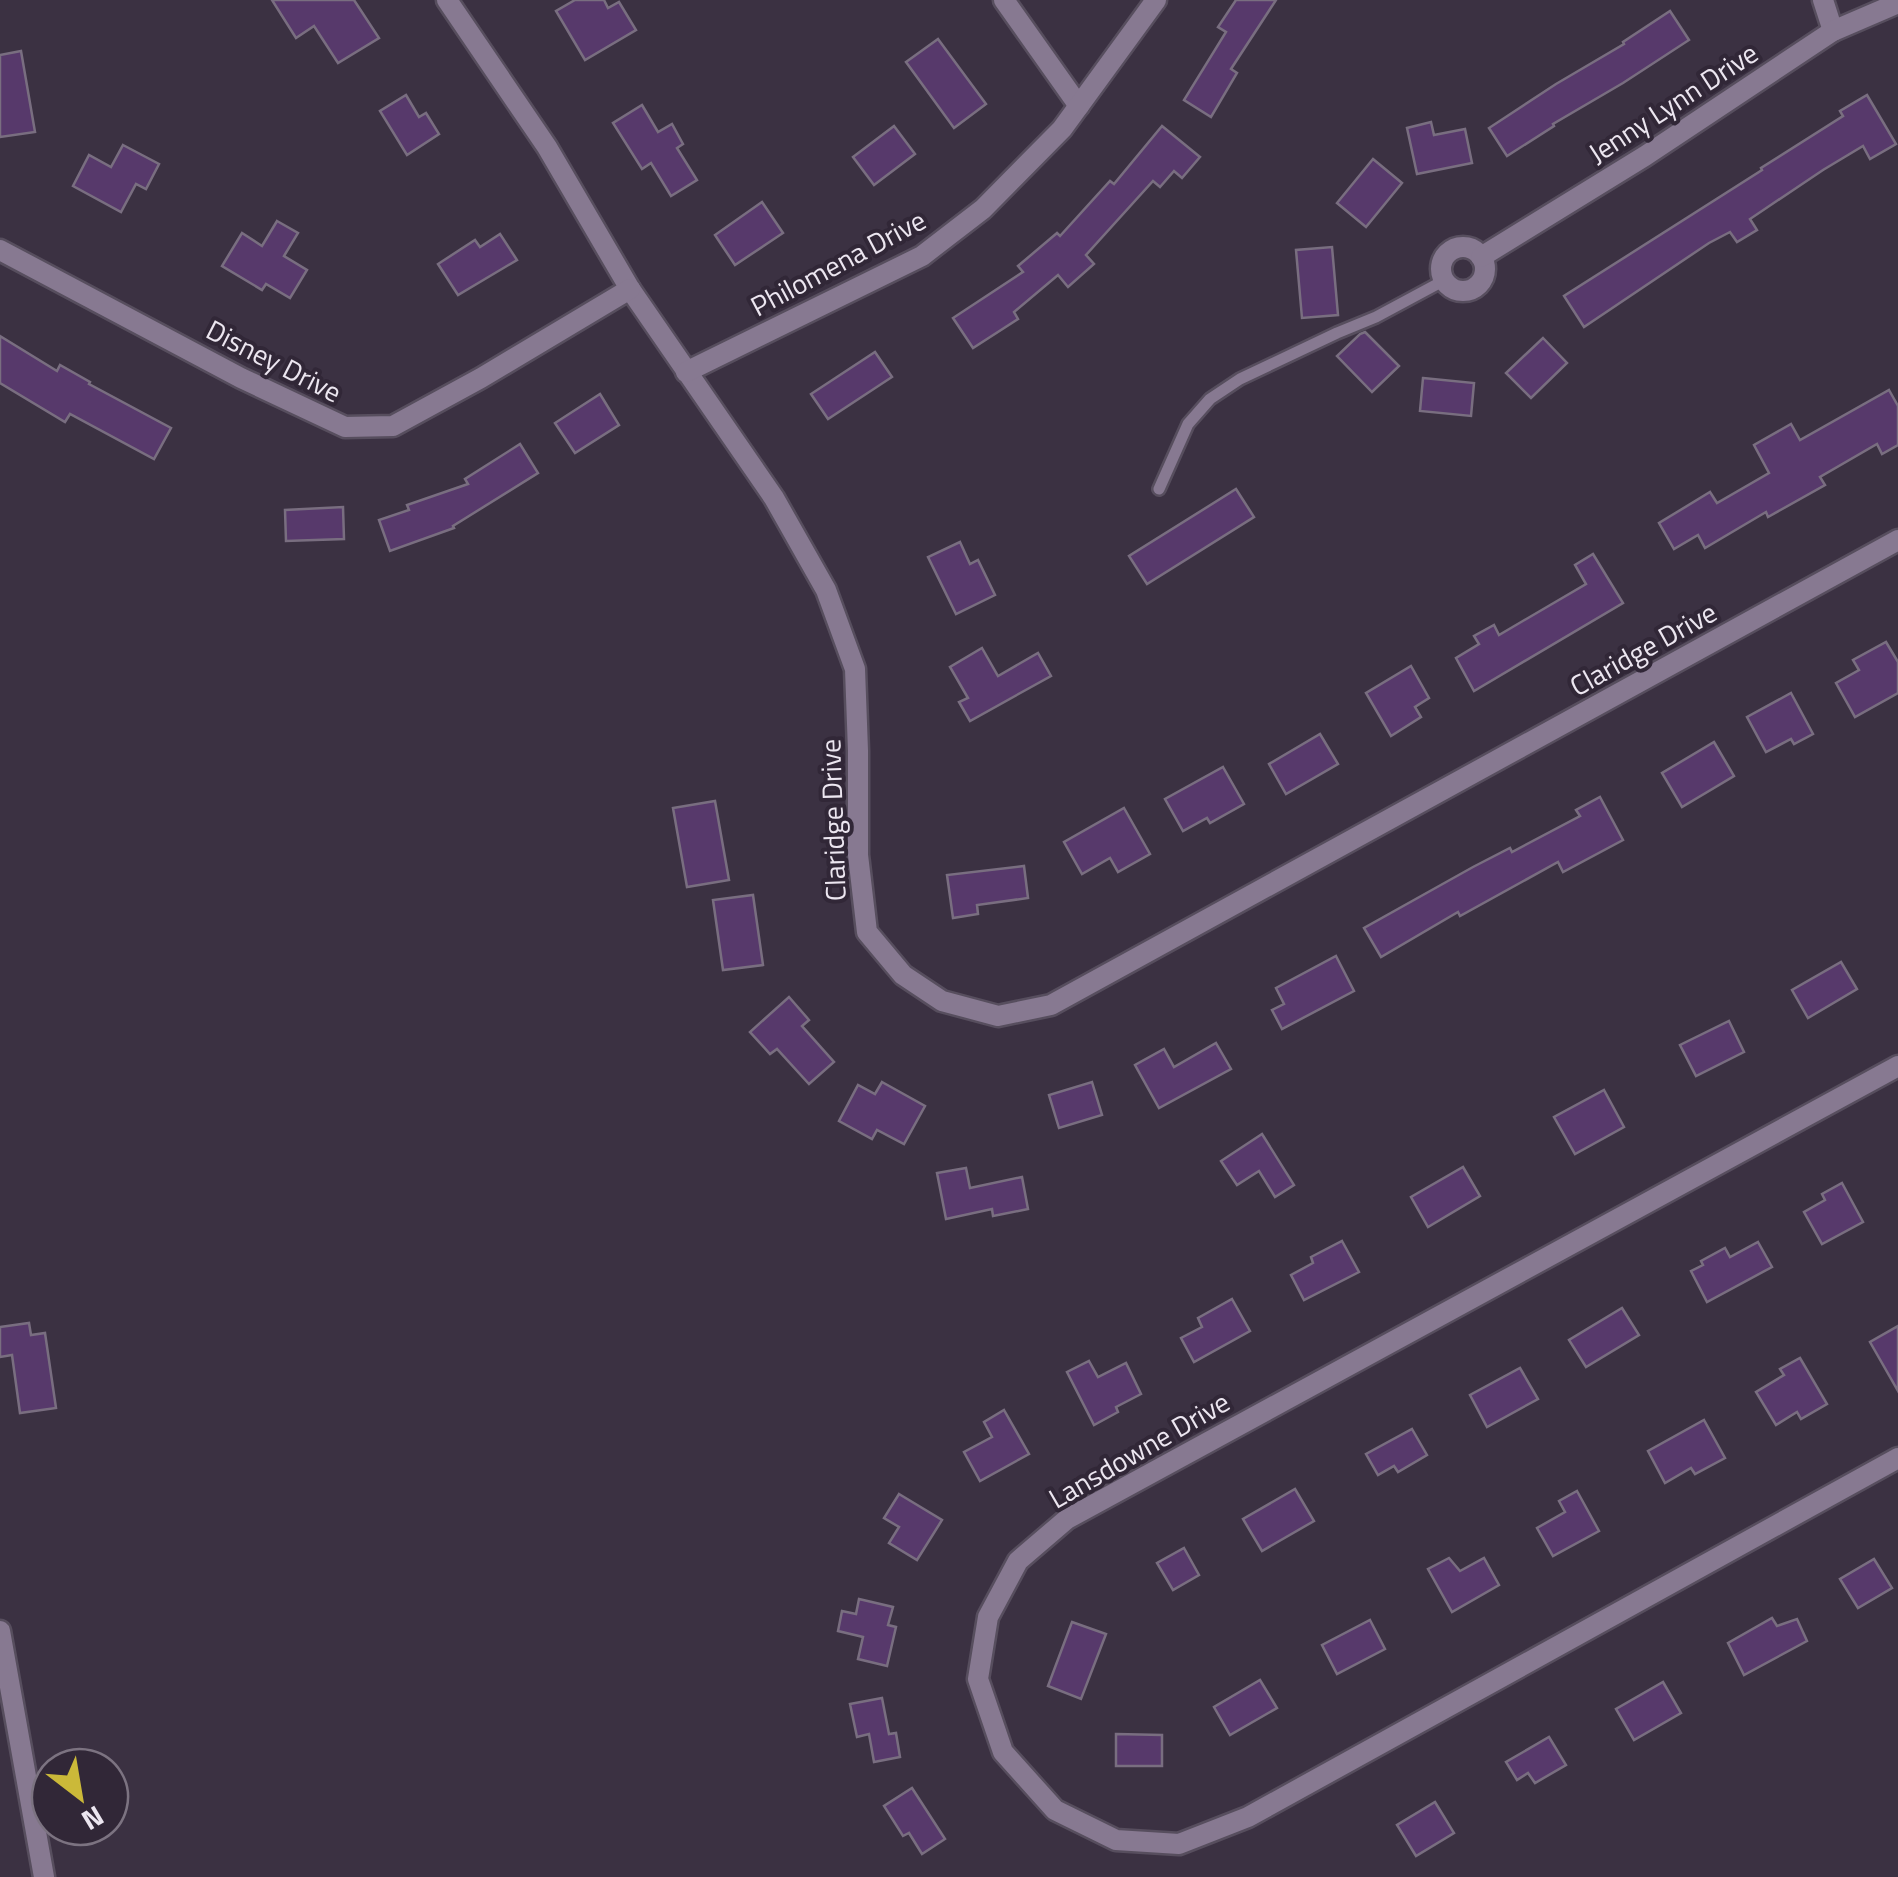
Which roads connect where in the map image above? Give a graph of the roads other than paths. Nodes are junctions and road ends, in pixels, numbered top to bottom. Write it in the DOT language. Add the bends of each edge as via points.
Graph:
graph roads {
  1 [pos="448,0"];
  2 [pos="1004,0"];
  3 [pos="1156,0"];
  4 [pos="1824,0"];
  5 [pos="1898,3"];
  6 [pos="1833,31"];
  7 [pos="1079,106"];
  8 [pos="0,250"];
  9 [pos="1482,257"];
  10 [pos="1444,281"];
  11 [pos="630,289"];
  12 [pos="686,372"];
  13 [pos="1159,490"];
  14 [pos="1898,540"];
  15 [pos="1898,1066"];
  16 [pos="1898,1458"];
  17 [pos="0,1631"];
  18 [pos="44,1877"];
  1 -- 11 [label="street, Claridge Drive" via="547,147"];
  2 -- 7 [label="street"];
  3 -- 7 [label="street, Philomena Drive"];
  4 -- 6 [label="street"];
  5 -- 6 [label="street, Jenny Lynn Drive"];
  6 -- 9 [label="street, Jenny Lynn Drive"];
  7 -- 12 [label="street, Philomena Drive" via="983,209 922,256"];
  8 -- 11 [label="street, Disney Drive" via="344,427 394,426"];
  9 -- 10 [label="street, Jenny Lynn Drive" via="1484,274 1474,288 1457,290"];
  9 -- 10 [label="street, Jenny Lynn Drive" via="1468,247 1451,250 1441,264"];
  10 -- 13 [label="lane" via="1210,399 1188,424"];
  11 -- 12 [label="street, Claridge Drive"];
  12 -- 14 [label="street, Claridge Drive" via="774,498 826,590 855,669 858,855 867,932 903,975 942,1001 998,1016 1051,1005"];
  15 -- 16 [label="street, Lansdowne Drive" via="1067,1519 1018,1561 988,1617 978,1678 1003,1752 1054,1810 1116,1840 1180,1844 1248,1816"];
  17 -- 18 [label="street"];
}
